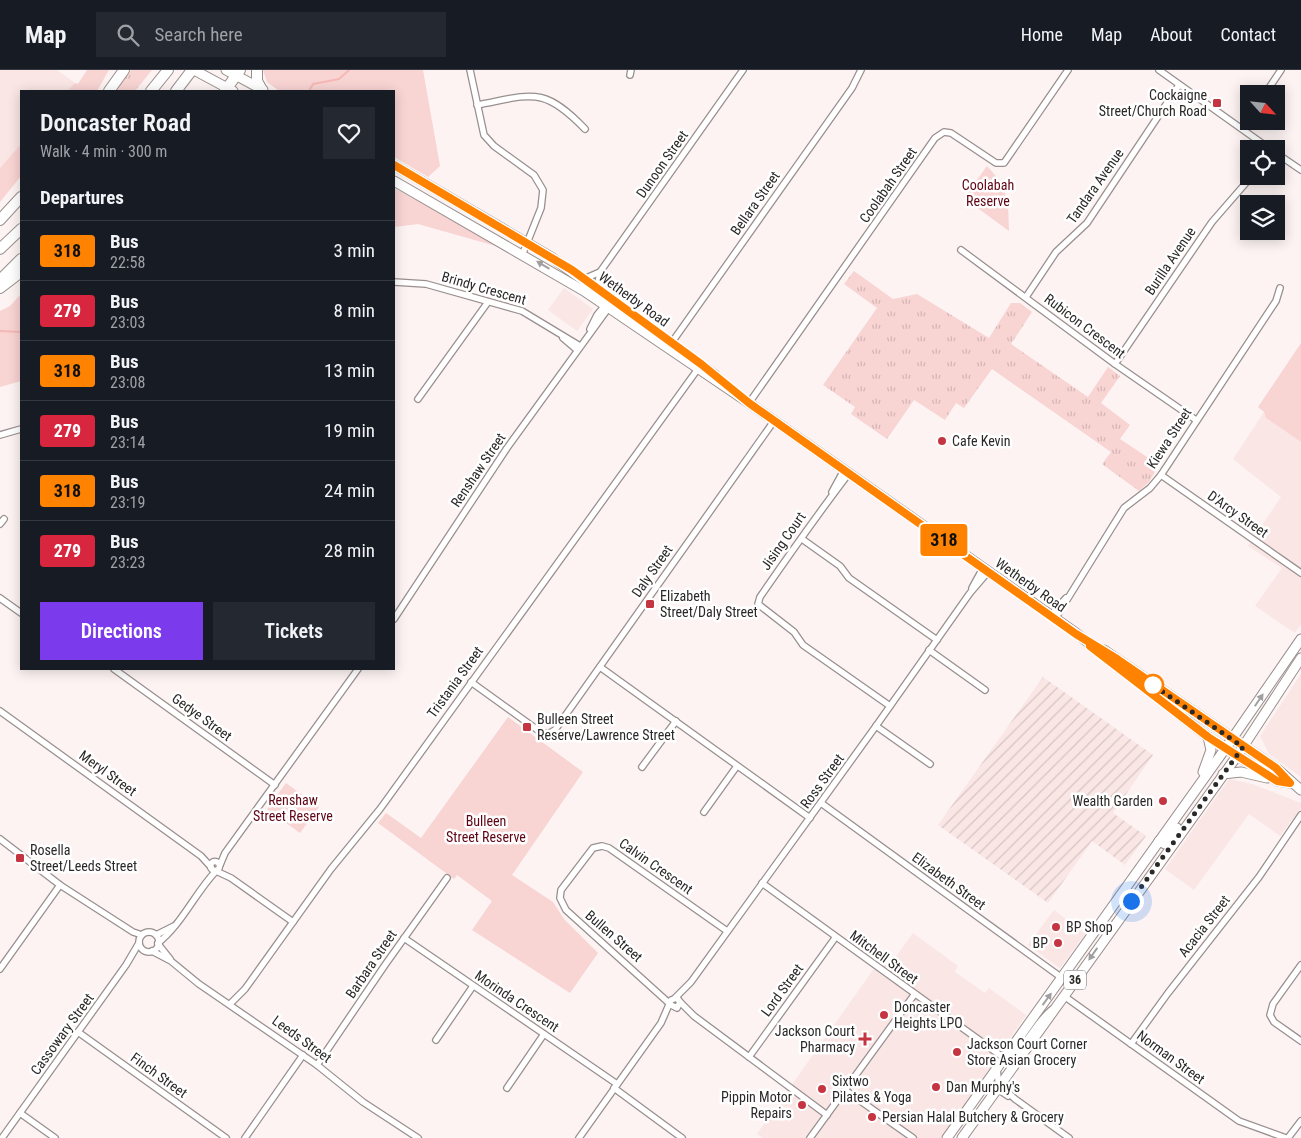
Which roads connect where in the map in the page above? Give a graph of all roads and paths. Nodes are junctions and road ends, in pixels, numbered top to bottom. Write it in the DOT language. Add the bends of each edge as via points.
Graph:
graph roads {
  1 [pos="118,70"];
  2 [pos="124,70"];
  3 [pos="168,70"];
  4 [pos="193,70"];
  5 [pos="226,70"];
  6 [pos="256,70"];
  7 [pos="470,70"];
  8 [pos="744,70"];
  9 [pos="861,70"];
  10 [pos="1068,70"];
  11 [pos="1159,70"];
  12 [pos="1281,70"];
  13 [pos="238,73"];
  14 [pos="1179,85"];
  15 [pos="1271,85"];
  16 [pos="108,90"];
  17 [pos="109,90"];
  18 [pos="152,90"];
  19 [pos="177,90"];
  20 [pos="229,90"];
  21 [pos="263,90"];
  22 [pos="263,90"];
  23 [pos="477,105"];
  24 [pos="1240,127"];
  25 [pos="585,129"];
  26 [pos="1244,130"];
  27 [pos="1258,140"];
  28 [pos="1285,159"];
  29 [pos="395,165"];
  30 [pos="1301,170"];
  31 [pos="395,182"];
  32 [pos="1244,185"];
  33 [pos="20,198"];
  34 [pos="0,220"];
  35 [pos="20,230"];
  36 [pos="527,242"];
  37 [pos="0,249"];
  38 [pos="961,250"];
  39 [pos="523,253"];
  40 [pos="20,260"];
  41 [pos="600,272"];
  42 [pos="20,273"];
  43 [pos="584,279"];
  44 [pos="0,280"];
  45 [pos="395,282"];
  46 [pos="0,288"];
  47 [pos="1280,288"];
  48 [pos="597,289"];
  49 [pos="1026,297"];
  50 [pos="612,300"];
  51 [pos="488,302"];
  52 [pos="606,307"];
  53 [pos="669,346"];
  54 [pos="578,348"];
  55 [pos="1115,364"];
  56 [pos="698,367"];
  57 [pos="418,400"];
  58 [pos="749,403"];
  59 [pos="1196,420"];
  60 [pos="774,421"];
  61 [pos="20,429"];
  62 [pos="0,435"];
  63 [pos="847,472"];
  64 [pos="1161,475"];
  65 [pos="802,539"];
  66 [pos="986,570"];
  67 [pos="1301,573"];
  68 [pos="0,598"];
  69 [pos="20,612"];
  70 [pos="395,617"];
  71 [pos="1053,617"];
  72 [pos="1076,634"];
  73 [pos="937,640"];
  74 [pos="1300,643"];
  75 [pos="929,650"];
  76 [pos="1301,658"];
  77 [pos="600,667"];
  78 [pos="115,670"];
  79 [pos="357,670"];
  80 [pos="471,682"];
  81 [pos="985,690"];
  82 [pos="890,706"];
  83 [pos="0,711"];
  84 [pos="676,721"];
  85 [pos="876,726"];
  86 [pos="1208,737"];
  87 [pos="1232,740"];
  88 [pos="1243,747"];
  89 [pos="1225,749"];
  90 [pos="1237,756"];
  91 [pos="930,764"];
  92 [pos="737,766"];
  93 [pos="642,767"];
  94 [pos="1223,774"];
  95 [pos="1277,781"];
  96 [pos="1290,783"];
  97 [pos="275,785"];
  98 [pos="1197,788"];
  99 [pos="1301,790"];
  100 [pos="821,804"];
  101 [pos="1198,810"];
  102 [pos="704,812"];
  103 [pos="1301,817"];
  104 [pos="810,818"];
  105 [pos="0,839"];
  106 [pos="1159,841"];
  107 [pos="216,866"];
  108 [pos="447,878"];
  109 [pos="762,883"];
  110 [pos="1143,885"];
  111 [pos="60,886"];
  112 [pos="560,898"];
  113 [pos="293,922"];
  114 [pos="124,926"];
  115 [pos="174,926"];
  116 [pos="1097,929"];
  117 [pos="727,931"];
  118 [pos="142,935"];
  119 [pos="156,935"];
  120 [pos="404,938"];
  121 [pos="834,938"];
  122 [pos="139,942"];
  123 [pos="158,943"];
  124 [pos="144,950"];
  125 [pos="152,951"];
  126 [pos="171,961"];
  127 [pos="126,965"];
  128 [pos="1301,965"];
  129 [pos="0,969"];
  130 [pos="1062,978"];
  131 [pos="473,986"];
  132 [pos="914,995"];
  133 [pos="1064,996"];
  134 [pos="675,1003"];
  135 [pos="233,1006"];
  136 [pos="1056,1006"];
  137 [pos="78,1032"];
  138 [pos="544,1034"];
  139 [pos="436,1040"];
  140 [pos="1301,1041"];
  141 [pos="1131,1044"];
  142 [pos="303,1055"];
  143 [pos="749,1057"];
  144 [pos="1004,1058"];
  145 [pos="317,1065"];
  146 [pos="998,1067"];
  147 [pos="615,1086"];
  148 [pos="999,1086"];
  149 [pos="507,1088"];
  150 [pos="845,1090"];
  151 [pos="20,1113"];
  152 [pos="826,1115"];
  153 [pos="1301,1120"];
  154 [pos="1266,1133"];
  155 [pos="2,1138"];
  156 [pos="55,1138"];
  157 [pos="226,1138"];
  158 [pos="245,1138"];
  159 [pos="418,1138"];
  160 [pos="579,1138"];
  161 [pos="682,1138"];
  162 [pos="810,1138"];
  163 [pos="913,1138"];
  164 [pos="947,1138"];
  165 [pos="962,1138"];
  166 [pos="1069,1138"];
  167 [pos="1275,1138"];
  168 [pos="1287,1138"];
  1 -- 16 [label="highway"];
  2 -- 17 [label="highway"];
  3 -- 18 [label="highway"];
  4 -- 19 [label="highway"];
  4 -- 20 [label="main road"];
  5 -- 13 [label="main road"];
  6 -- 22 [label="highway" via="257,81"];
  7 -- 23 [label="street"];
  8 -- 41 [label="street, Dunoon Street"];
  9 -- 53 [label="street, Bellara Street" via="852,88"];
  10 -- 58 [label="street, Coolabah Street" via="1004,163 996,163 951,133 944,132 935,138"];
  11 -- 14 [label="street"];
  12 -- 15 [label="street"];
  13 -- 20 [label="highway"];
  13 -- 21 [label="main road"];
  14 -- 24 [label="street"];
  14 -- 49 [label="street, Tandara Avenue" via="1087,223 1056,252"];
  23 -- 25 [label="street" via="528,95 540,96 554,103"];
  23 -- 36 [label="street" via="486,139 541,184 543,201"];
  26 -- 27 [label="street"];
  28 -- 30 [label="street"];
  29 -- 36 [label="main road, Wetherby Road"];
  31 -- 39 [label="main road, Wetherby Road"];
  32 -- 55 [label="street, Burilla Avenue" via="1212,222"];
  33 -- 34 [label="highway"];
  35 -- 37 [label="highway"];
  36 -- 39 [label="street"];
  36 -- 43 [label="main road, Wetherby Road"];
  38 -- 49 [label="street, Rubicon Crescent"];
  52 -- 39 [label="main road, Wetherby Road, one-way"];
  40 -- 44 [label="highway"];
  41 -- 43 [label="street"];
  41 -- 48 [label="street, Dunoon Street"];
  42 -- 46 [label="highway"];
  43 -- 48 [label="main road, Wetherby Road"];
  45 -- 51 [label="street, Brindy Crescent" via="426,284"];
  47 -- 59 [label="street, Kiewa Street" via="1276,301"];
  48 -- 50 [label="main road, Wetherby Road"];
  49 -- 55 [label="street, Rubicon Crescent"];
  50 -- 52 [label="street, Renshaw Street"];
  50 -- 53 [label="main road, Wetherby Road"];
  51 -- 54 [label="street, Brindy Crescent" via="531,315"];
  51 -- 57 [label="street"];
  52 -- 53 [label="main road, Wetherby Road"];
  52 -- 54 [label="street, Renshaw Street"];
  53 -- 56 [label="main road, Wetherby Road"];
  54 -- 70 [label="street, Renshaw Street" via="500,458"];
  55 -- 59 [label="street, Rubicon Crescent"];
  56 -- 58 [label="main road, Wetherby Road"];
  56 -- 80 [label="street, Tristania Street"];
  58 -- 60 [label="main road, Wetherby Road"];
  59 -- 64 [label="street, Kiewa Street"];
  60 -- 63 [label="main road, Wetherby Road"];
  60 -- 77 [label="street, Daly Street"];
  61 -- 62 [label="street"];
  63 -- 65 [label="street, Jising Court"];
  63 -- 66 [label="main road, Wetherby Road"];
  64 -- 67 [label="street, D'Arcy Street"];
  64 -- 71 [label="street, Kiewa Street" via="1124,508"];
  65 -- 73 [label="street" via="840,566 849,578"];
  65 -- 82 [label="street, Jising Court" via="758,604 794,632 803,645"];
  66 -- 71 [label="main road, Wetherby Road"];
  66 -- 73 [label="street, Ross Street"];
  68 -- 69 [label="street"];
  71 -- 72 [label="main road, Wetherby Road"];
  72 -- 86 [label="main road, Wetherby Road"];
  72 -- 87 [label="main road, Wetherby Road"];
  73 -- 75 [label="street, Ross Street"];
  87 -- 74 [label="main road, 36, one-way"];
  75 -- 81 [label="street"];
  75 -- 82 [label="street, Ross Street"];
  76 -- 88 [label="main road, 36"];
  77 -- 80 [label="street, Daly Street" via="558,727 548,734 539,731"];
  77 -- 84 [label="street"];
  78 -- 97 [label="street, Gedye Street"];
  79 -- 97 [label="street"];
  80 -- 113 [label="street, Tristania Street"];
  82 -- 85 [label="street, Ross Street"];
  83 -- 107 [label="street, Meryl Street"];
  84 -- 92 [label="street"];
  84 -- 93 [label="street"];
  85 -- 91 [label="street"];
  85 -- 100 [label="street, Ross Street"];
  86 -- 89 [label="main road, Wetherby Road"];
  86 -- 98 [label="main road" via="1210,758"];
  87 -- 88 [label="main road, Wetherby Road"];
  87 -- 89 [label="main road, 36"];
  88 -- 90 [label="main road, 36"];
  88 -- 96 [label="main road, Wetherby Road" via="1276,768"];
  89 -- 90 [label="main road, Wetherby Road"];
  89 -- 98 [label="main road, 36"];
  90 -- 94 [label="main road, 36"];
  90 -- 95 [label="main road, Wetherby Road"];
  92 -- 102 [label="street"];
  92 -- 104 [label="street"];
  94 -- 95 [label="main road" via="1241,772"];
  94 -- 101 [label="main road, 36"];
  95 -- 96 [label="main road"];
  96 -- 99 [label="main road"];
  97 -- 107 [label="street"];
  98 -- 106 [label="main road, 36"];
  100 -- 104 [label="street, Ross Street"];
  100 -- 130 [label="street, Elizabeth Street"];
  101 -- 106 [label="main road" via="1186,816 1165,844"];
  101 -- 110 [label="main road, 36"];
  103 -- 141 [label="street, Acacia Street"];
  104 -- 109 [label="street, Ross Street"];
  105 -- 111 [label="street"];
  106 -- 116 [label="main road, 36"];
  107 -- 113 [label="street"];
  107 -- 115 [label="street"];
  108 -- 120 [label="street, Barbara Street"];
  109 -- 117 [label="street, Ross Street"];
  109 -- 121 [label="street, Mitchell Street"];
  110 -- 116 [label="main road" via="1134,884 1114,913"];
  110 -- 133 [label="main road, 36, one-way"];
  111 -- 114 [label="street"];
  111 -- 129 [label="street"];
  112 -- 117 [label="street, Calvin Crescent" via="561,890 593,848 602,846"];
  112 -- 134 [label="street, Bullen Street" via="566,910"];
  113 -- 135 [label="street, Tristania Street"];
  114 -- 118 [label="street"];
  114 -- 122 [label="street"];
  115 -- 119 [label="street"];
  115 -- 123 [label="street"];
  116 -- 130 [label="main road, 36"];
  117 -- 134 [label="street, Ross Street"];
  118 -- 119 [label="street" via="150,932"];
  118 -- 122 [label="street"];
  119 -- 123 [label="street"];
  120 -- 131 [label="street, Morinda Crescent"];
  120 -- 145 [label="street, Barbara Street"];
  121 -- 132 [label="street, Mitchell Street"];
  121 -- 143 [label="street, Lord Street"];
  122 -- 124 [label="street"];
  122 -- 127 [label="street, Cassowary Street"];
  123 -- 125 [label="street"];
  123 -- 126 [label="street, Leeds Street"];
  124 -- 125 [label="street"];
  124 -- 127 [label="street"];
  125 -- 126 [label="street, Leeds Street"];
  126 -- 135 [label="street, Leeds Street"];
  127 -- 137 [label="street, Cassowary Street"];
  128 -- 140 [label="street" via="1270,1011 1274,1022"];
  144 -- 130 [label="main road, 36, one-way"];
  131 -- 138 [label="street, Morinda Crescent"];
  131 -- 139 [label="street"];
  132 -- 144 [label="street, Mitchell Street"];
  132 -- 150 [label="street"];
  133 -- 136 [label="main road, 36"];
  133 -- 141 [label="street, Norman Street"];
  134 -- 143 [label="street, Bullen Street"];
  134 -- 147 [label="street, Ross Street"];
  135 -- 142 [label="street, Leeds Street"];
  136 -- 144 [label="street" via="1040,1019 1017,1051"];
  136 -- 148 [label="main road, 36"];
  137 -- 151 [label="street, Cassowary Street"];
  137 -- 157 [label="street, Finch Street"];
  138 -- 147 [label="street, Morinda Crescent"];
  138 -- 149 [label="street"];
  141 -- 154 [label="street, Norman Street" via="1239,1121"];
  142 -- 145 [label="street, Leeds Street"];
  142 -- 158 [label="street"];
  143 -- 152 [label="street, Bullen Street"];
  144 -- 146 [label="main road, 36"];
  145 -- 159 [label="street, Leeds Street" via="363,1102"];
  146 -- 148 [label="street"];
  146 -- 164 [label="main road, 36"];
  147 -- 160 [label="street, Ross Street"];
  147 -- 161 [label="street, Morinda Crescent"];
  148 -- 165 [label="main road, 36"];
  148 -- 166 [label="street" via="1000,1092"];
  150 -- 152 [label="street"];
  150 -- 163 [label="street"];
  151 -- 155 [label="street, Cassowary Street"];
  151 -- 156 [label="street"];
  152 -- 162 [label="street"];
  153 -- 168 [label="street"];
  154 -- 167 [label="street, Norman Street"];
  154 -- 168 [label="street, Norman Street"];
}
